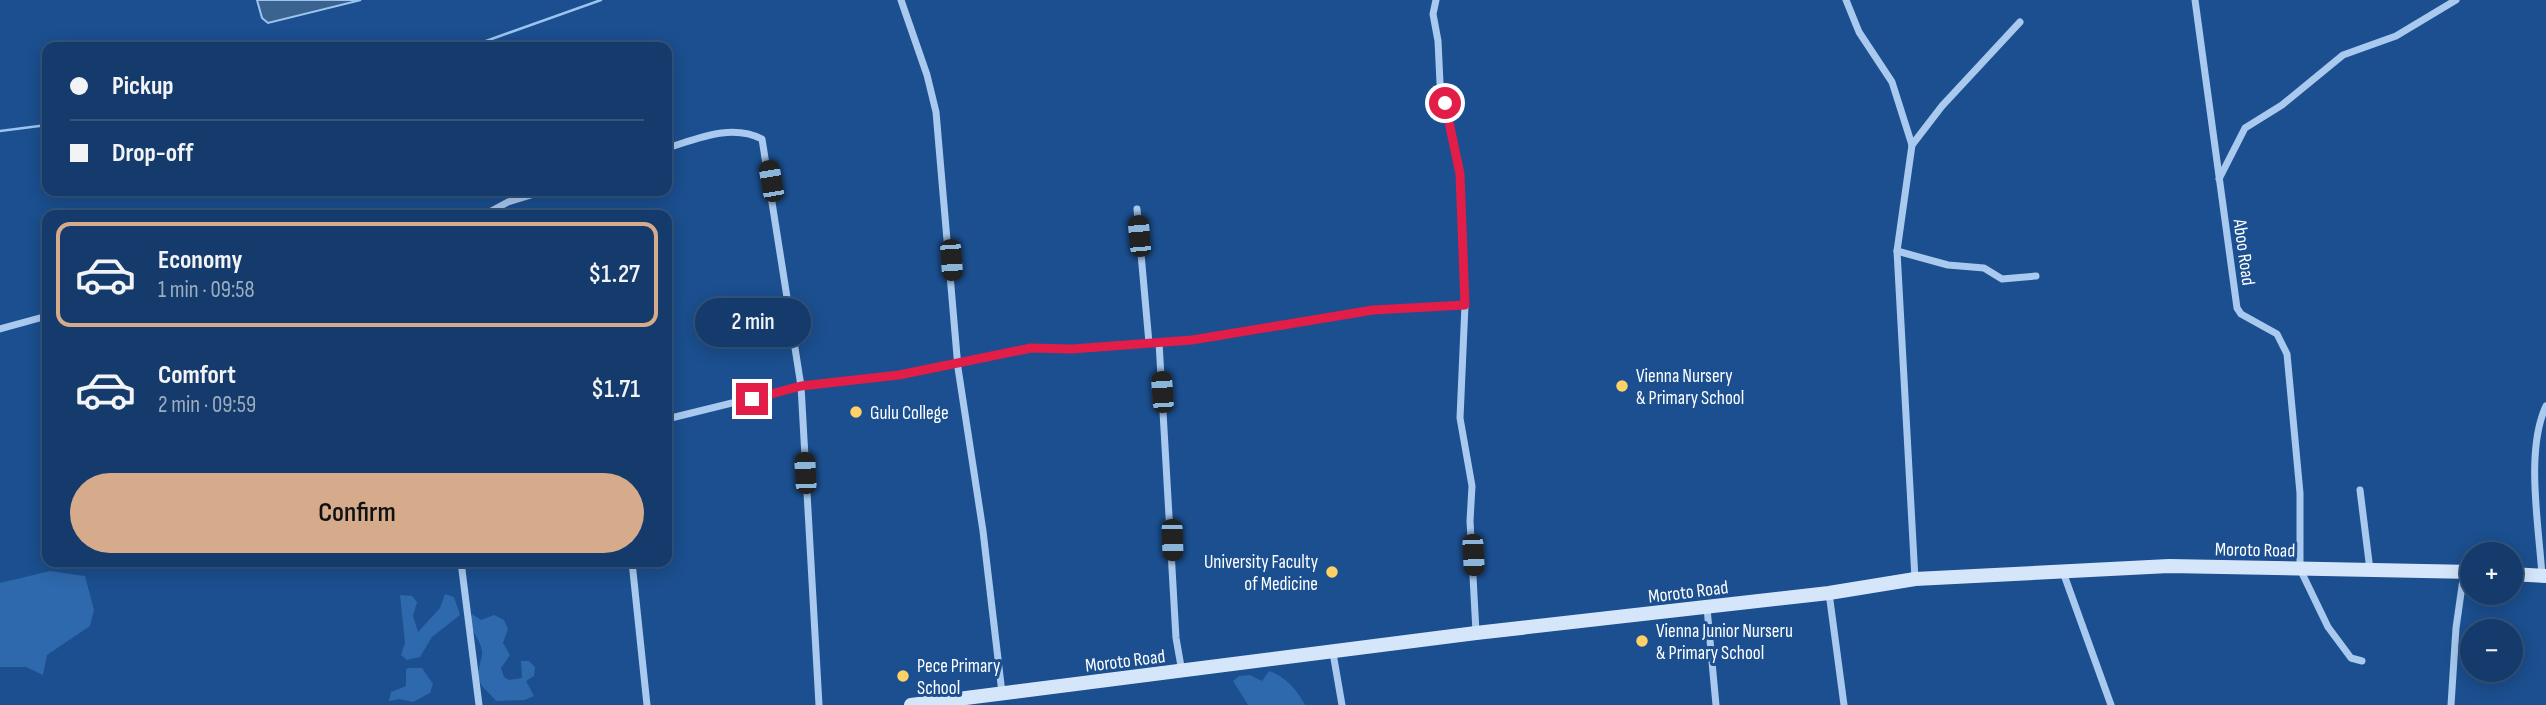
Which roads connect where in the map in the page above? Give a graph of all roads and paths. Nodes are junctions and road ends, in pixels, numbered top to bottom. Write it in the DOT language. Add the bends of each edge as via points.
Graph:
graph roads {
  1 [pos="901,0"];
  2 [pos="1436,0"];
  3 [pos="1846,0"];
  4 [pos="2195,0"];
  5 [pos="2456,0"];
  6 [pos="2020,22"];
  7 [pos="1912,145"];
  8 [pos="672,147"];
  9 [pos="2218,179"];
  10 [pos="528,196"];
  11 [pos="1137,209"];
  12 [pos="493,210"];
  13 [pos="1897,251"];
  14 [pos="2036,276"];
  15 [pos="1465,305"];
  16 [pos="42,317"];
  17 [pos="0,329"];
  18 [pos="1159,342"];
  19 [pos="1149,343"];
  20 [pos="957,361"];
  21 [pos="801,386"];
  22 [pos="2546,406"];
  23 [pos="672,418"];
  24 [pos="2360,490"];
  25 [pos="462,567"];
  26 [pos="633,567"];
  27 [pos="2300,569"];
  28 [pos="2370,570"];
  29 [pos="2460,571"];
  30 [pos="2063,572"];
  31 [pos="2523,575"];
  32 [pos="2544,576"];
  33 [pos="1915,579"];
  34 [pos="1829,593"];
  35 [pos="2461,605"];
  36 [pos="1707,608"];
  37 [pos="1476,633"];
  38 [pos="1333,653"];
  39 [pos="2362,662"];
  40 [pos="1182,672"];
  41 [pos="1002,694"];
  42 [pos="479,705"];
  43 [pos="647,705"];
  44 [pos="819,705"];
  45 [pos="911,705"];
  46 [pos="1342,705"];
  47 [pos="1716,705"];
  48 [pos="1844,705"];
  49 [pos="2111,705"];
  50 [pos="2451,705"];
  1 -- 20 [label="street" via="936,112"];
  2 -- 15 [label="street" via="1433,14 1440,83 1460,174"];
  3 -- 7 [label="street" via="1859,32 1892,82"];
  4 -- 9 [label="street, Aboo Road"];
  5 -- 9 [label="street" via="2396,36 2343,55 2282,105 2245,128"];
  6 -- 7 [label="street"];
  7 -- 13 [label="street"];
  8 -- 21 [label="street" via="722,133 762,139"];
  9 -- 27 [label="street, Aboo Road" via="2237,308 2277,334 2287,354 2300,493"];
  10 -- 12 [label="street"];
  11 -- 19 [label="street"];
  13 -- 14 [label="street" via="1948,265 1984,268 2003,279"];
  13 -- 33 [label="street"];
  15 -- 18 [label="street" via="1373,310"];
  15 -- 37 [label="street" via="1460,418 1472,486"];
  16 -- 17 [label="street"];
  18 -- 19 [label="street"];
  18 -- 40 [label="street" via="1176,638"];
  19 -- 20 [label="street" via="1031,348"];
  20 -- 21 [label="street" via="899,375"];
  20 -- 41 [label="street" via="984,531"];
  21 -- 23 [label="street"];
  21 -- 44 [label="street"];
  22 -- 32 [label="street" via="2535,463"];
  24 -- 28 [label="street"];
  25 -- 42 [label="street"];
  26 -- 43 [label="street"];
  27 -- 28 [label="main road, Moroto Road"];
  27 -- 30 [label="main road, Moroto Road" via="2169,566"];
  27 -- 39 [label="street" via="2328,627 2351,657"];
  28 -- 29 [label="main road, Moroto Road"];
  30 -- 33 [label="main road, Moroto Road"];
  30 -- 49 [label="street"];
  31 -- 32 [label="main road"];
  33 -- 34 [label="main road, Moroto Road"];
  34 -- 36 [label="main road, Moroto Road"];
  34 -- 48 [label="street"];
  35 -- 50 [label="street"];
  36 -- 37 [label="main road, Moroto Road"];
  36 -- 47 [label="street"];
  37 -- 38 [label="main road, Moroto Road"];
  38 -- 40 [label="main road, Moroto Road"];
  38 -- 46 [label="street"];
  40 -- 41 [label="main road, Moroto Road"];
  41 -- 45 [label="main road, Moroto Road"];
}
